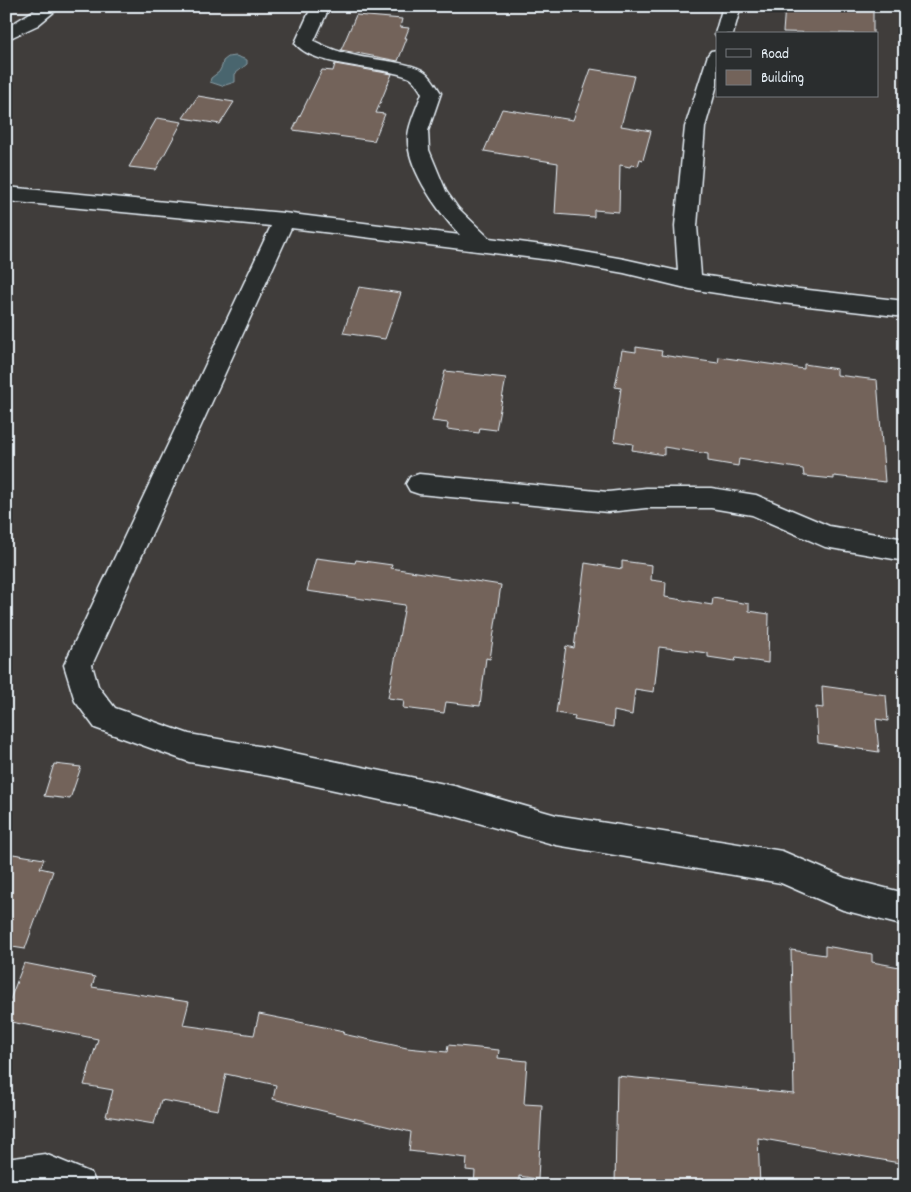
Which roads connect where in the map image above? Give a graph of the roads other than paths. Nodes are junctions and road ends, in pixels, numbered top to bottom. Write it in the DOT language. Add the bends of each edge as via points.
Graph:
graph roads {
  1 [pos="52,6"];
  2 [pos="321,6"];
  3 [pos="732,6"];
  4 [pos="725,32"];
  5 [pos="6,35"];
  6 [pos="716,58"];
  7 [pos="6,194"];
  8 [pos="284,220"];
  9 [pos="484,246"];
  10 [pos="690,281"];
  11 [pos="905,309"];
  12 [pos="419,484"];
  13 [pos="905,550"];
  14 [pos="905,910"];
  15 [pos="6,1178"];
  16 [pos="78,1186"];
  1 -- 5 [label="street"];
  2 -- 9 [label="street" via="304,43 323,54 392,66 418,75 432,93 418,132 419,150 436,192 451,213"];
  3 -- 4 [label="street"];
  6 -- 10 [label="street" via="695,127 686,226"];
  7 -- 8 [label="street"];
  8 -- 9 [label="street"];
  8 -- 14 [label="street" via="78,665 85,692 105,718 189,748 454,801 556,830 782,867 843,894"];
  9 -- 10 [label="street" via="550,253"];
  10 -- 11 [label="street"];
  12 -- 13 [label="street" via="608,502 646,498 711,498 756,506 825,536"];
  15 -- 16 [label="street" via="45,1172"];
}
